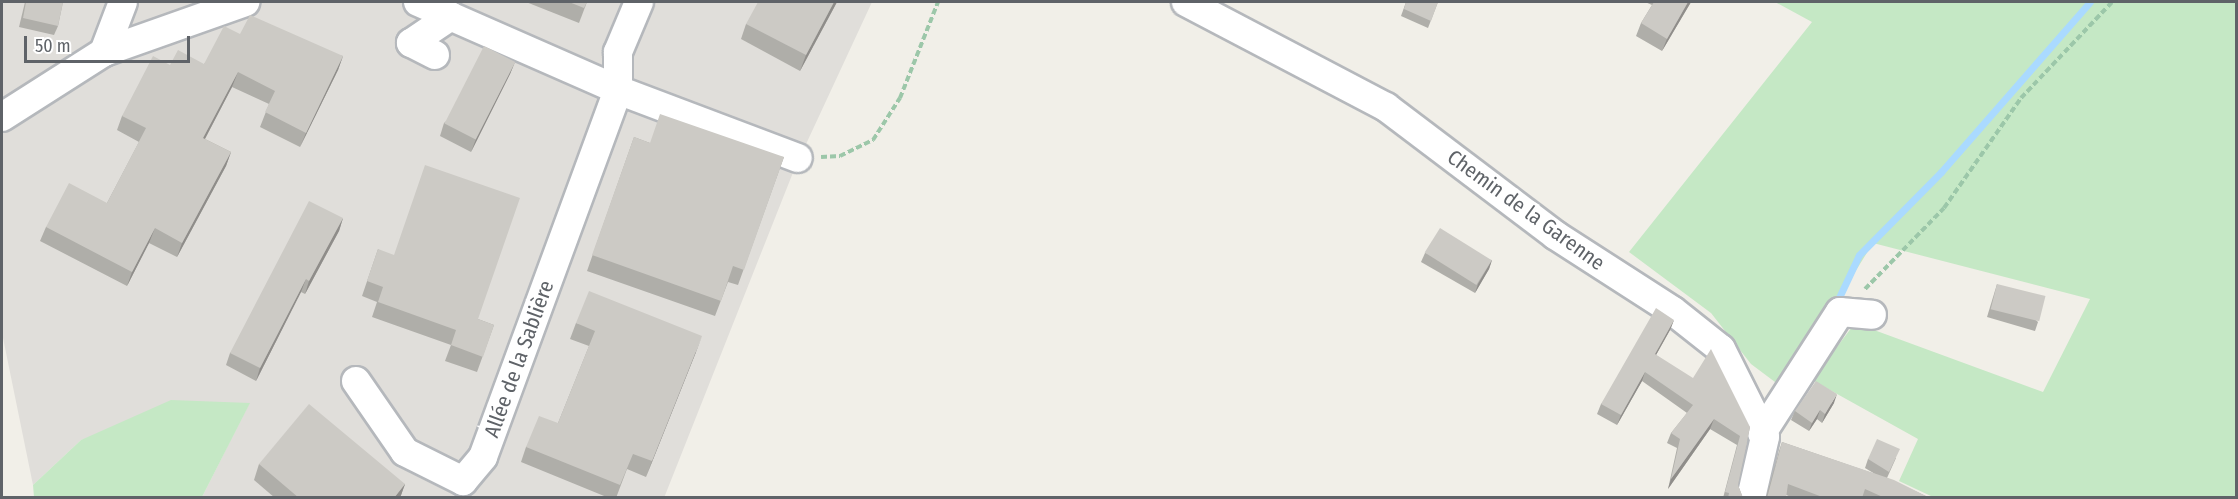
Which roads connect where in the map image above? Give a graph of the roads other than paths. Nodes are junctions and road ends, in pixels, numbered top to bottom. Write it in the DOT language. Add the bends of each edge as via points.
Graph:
graph roads {
  1 [pos="123,2"];
  2 [pos="245,2"];
  3 [pos="418,2"];
  4 [pos="639,2"];
  5 [pos="1186,2"];
  6 [pos="451,16"];
  7 [pos="104,52"];
  8 [pos="435,55"];
  9 [pos="618,90"];
  10 [pos="2,117"];
  11 [pos="798,158"];
  12 [pos="1860,313"];
  13 [pos="356,381"];
  14 [pos="1762,433"];
  15 [pos="1751,498"];
  1 -- 7 [label="street"];
  2 -- 7 [label="street"];
  3 -- 6 [label="street"];
  4 -- 9 [label="street" via="618,52"];
  5 -- 14 [label="street, Chemin de la Garenne" via="1386,107 1555,235 1673,311 1721,349"];
  6 -- 8 [label="street" via="411,43"];
  6 -- 9 [label="street"];
  7 -- 10 [label="street"];
  9 -- 11 [label="street"];
  9 -- 13 [label="street, Allée de la Sablière" via="483,457 463,481 405,452"];
  12 -- 14 [label="street" via="1840,312"];
  14 -- 15 [label="street"];
}
